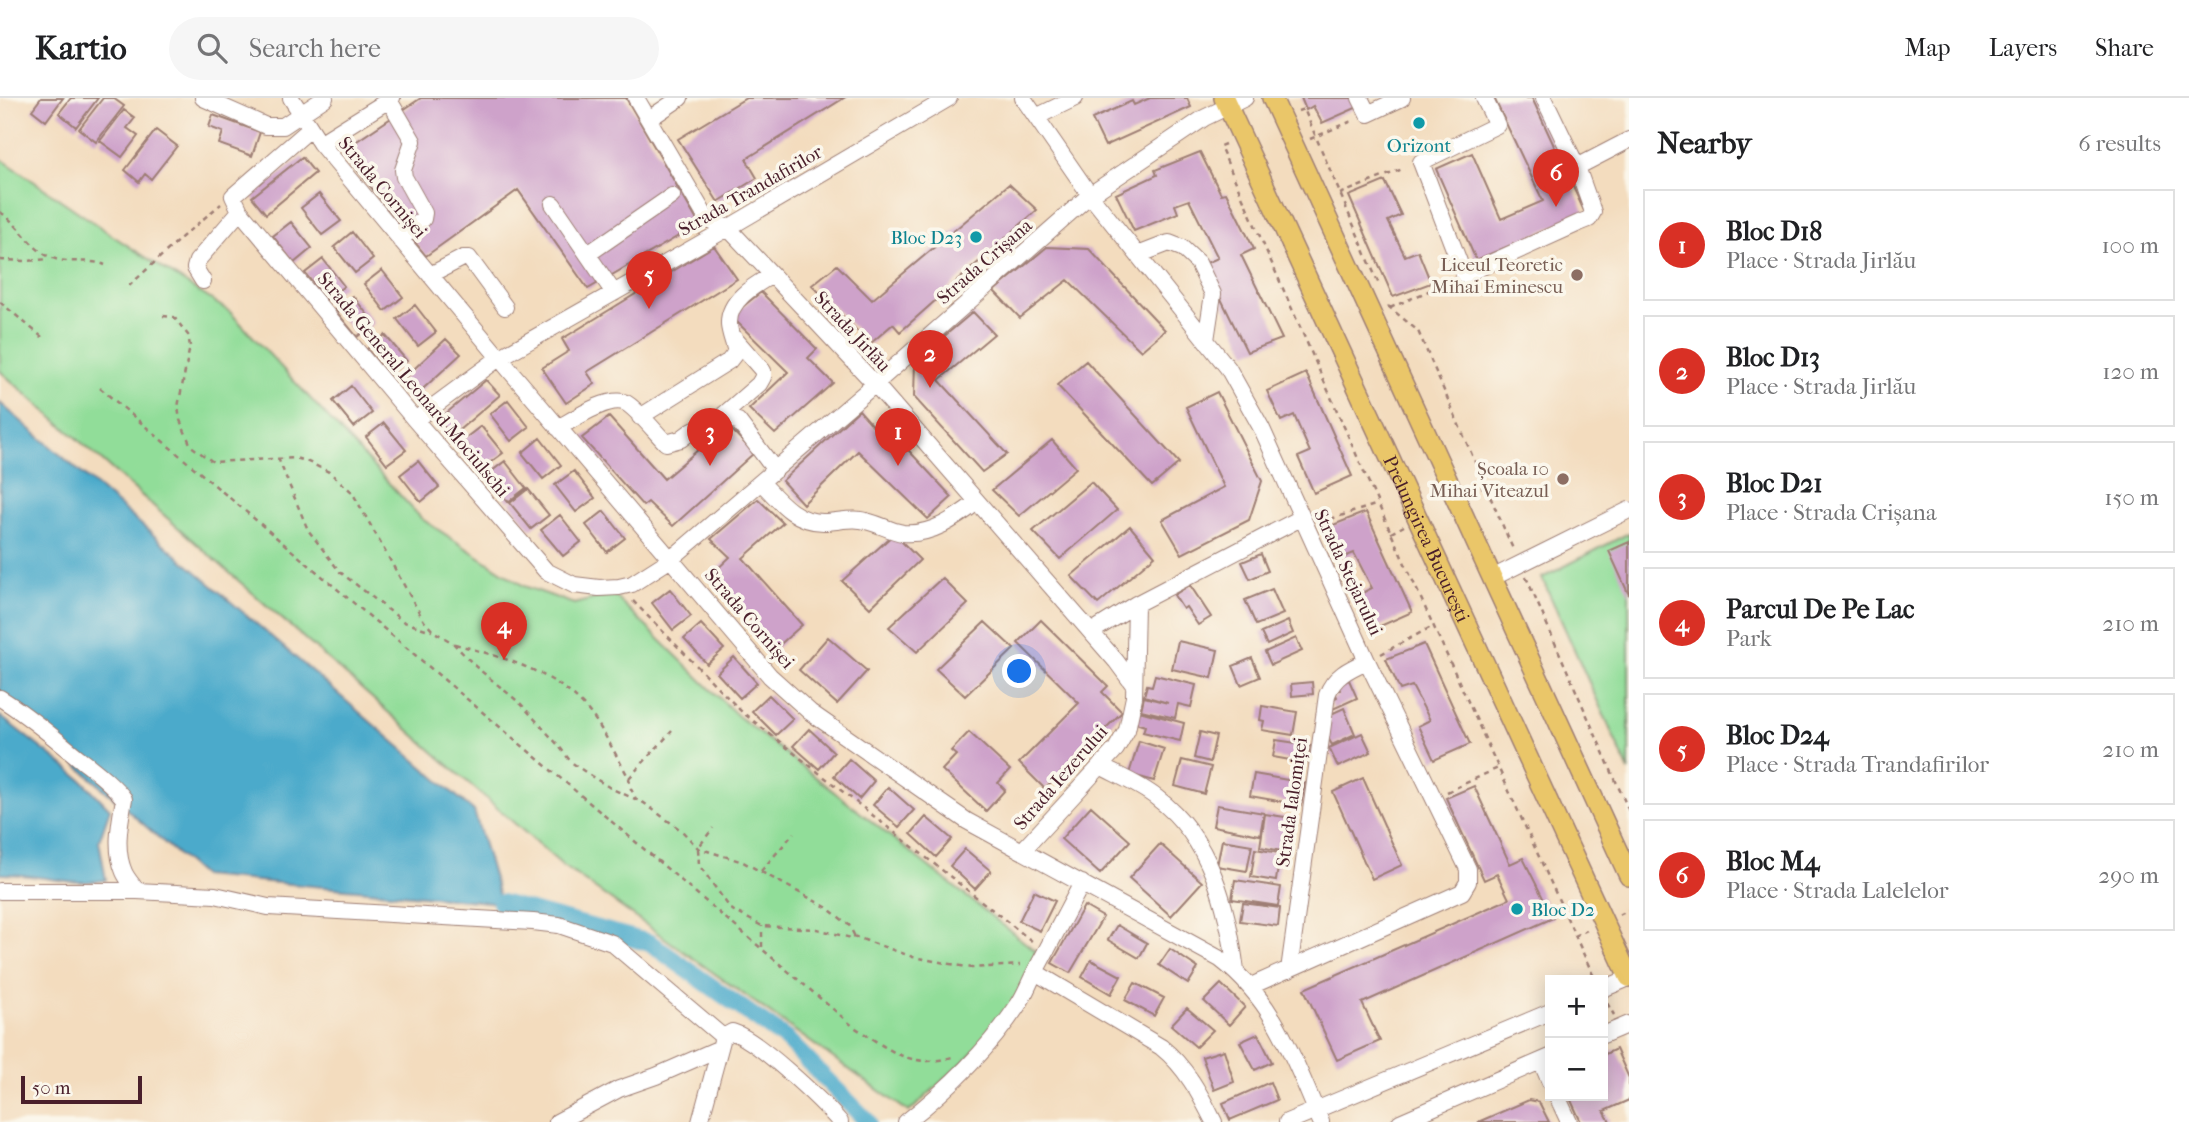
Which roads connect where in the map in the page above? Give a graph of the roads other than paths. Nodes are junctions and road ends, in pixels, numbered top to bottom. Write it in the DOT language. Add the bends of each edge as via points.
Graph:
graph roads {
  1 [pos="203,98"];
  2 [pos="291,98"];
  3 [pos="325,98"];
  4 [pos="636,98"];
  5 [pos="680,98"];
  6 [pos="949,98"];
  7 [pos="1023,98"];
  8 [pos="1075,98"];
  9 [pos="1272,98"];
  10 [pos="1360,98"];
  11 [pos="1402,98"];
  12 [pos="1484,98"];
  13 [pos="1544,98"];
  14 [pos="391,99"];
  15 [pos="1232,101"];
  16 [pos="220,102"];
  17 [pos="300,113"];
  18 [pos="1036,117"];
  19 [pos="649,120"];
  20 [pos="310,129"];
  21 [pos="1629,140"];
  22 [pos="320,143"];
  23 [pos="1577,167"];
  24 [pos="1090,195"];
  25 [pos="672,196"];
  26 [pos="236,203"];
  27 [pos="553,204"];
  28 [pos="728,228"];
  29 [pos="400,240"];
  30 [pos="587,254"];
  31 [pos="1138,255"];
  32 [pos="430,275"];
  33 [pos="772,275"];
  34 [pos="203,281"];
  35 [pos="614,293"];
  36 [pos="505,306"];
  37 [pos="733,336"];
  38 [pos="1206,340"];
  39 [pos="499,358"];
  40 [pos="875,384"];
  41 [pos="640,417"];
  42 [pos="720,418"];
  43 [pos="415,420"];
  44 [pos="558,428"];
  45 [pos="775,470"];
  46 [pos="761,482"];
  47 [pos="977,502"];
  48 [pos="1629,510"];
  49 [pos="1303,523"];
  50 [pos="671,559"];
  51 [pos="1492,578"];
  52 [pos="1136,604"];
  53 [pos="1091,632"];
  54 [pos="1367,661"];
  55 [pos="1133,684"];
  56 [pos="0,698"];
  57 [pos="1100,766"];
  58 [pos="1022,851"];
  59 [pos="1629,876"];
  60 [pos="1083,883"];
  61 [pos="0,891"];
  62 [pos="137,891"];
  63 [pos="1289,970"];
  64 [pos="1236,971"];
  65 [pos="1035,972"];
  66 [pos="1629,978"];
  67 [pos="1251,986"];
  68 [pos="1608,987"];
  69 [pos="1545,1014"];
  70 [pos="1629,1024"];
  71 [pos="1608,1033"];
  72 [pos="721,1042"];
  73 [pos="1545,1059"];
  74 [pos="1559,1101"];
  75 [pos="1319,1116"];
  76 [pos="557,1122"];
  77 [pos="700,1122"];
  78 [pos="840,1122"];
  79 [pos="906,1122"];
  80 [pos="1214,1122"];
  81 [pos="1287,1122"];
  82 [pos="1399,1122"];
  83 [pos="1569,1122"];
  1 -- 16 [label="street"];
  2 -- 17 [label="street, Strada Cornișei"];
  3 -- 17 [label="street"];
  4 -- 19 [label="street, Strada Jirlău"];
  5 -- 19 [label="street"];
  6 -- 28 [label="street, Strada Trandafirilor"];
  7 -- 18 [label="street, Strada Stejarului"];
  8 -- 18 [label="street"];
  9 -- 51 [label="main road"];
  10 -- 11 [label="street" via="1368,114"];
  12 -- 23 [label="street" via="1497,125 1421,162 1464,275 1589,219 1593,212"];
  13 -- 23 [label="street"];
  14 -- 22 [label="street"];
  14 -- 29 [label="street" via="413,141 404,177 425,213"];
  15 -- 24 [label="street, Strada Crișana"];
  15 -- 66 [label="main road, Prelungirea București"];
  16 -- 17 [label="street" via="267,126 283,126"];
  17 -- 20 [label="street, Strada Cornișei"];
  18 -- 24 [label="street, Strada Stejarului"];
  19 -- 28 [label="street, Strada Jirlău" via="707,219"];
  20 -- 22 [label="street, Strada Cornișei"];
  20 -- 26 [label="street"];
  21 -- 23 [label="street"];
  22 -- 29 [label="street, Strada Cornișei"];
  24 -- 31 [label="street, Strada Stejarului"];
  24 -- 40 [label="street, Strada Crișana"];
  25 -- 30 [label="street"];
  26 -- 34 [label="street" via="197,261 195,268"];
  26 -- 43 [label="street, Strada General Leonard Mociulschi"];
  27 -- 30 [label="street"];
  28 -- 33 [label="street, Strada Jirlău"];
  28 -- 35 [label="street, Strada Trandafirilor"];
  29 -- 32 [label="street, Strada Cornișei"];
  30 -- 35 [label="street"];
  31 -- 38 [label="street, Strada Stejarului"];
  31 -- 38 [label="street" via="1168,243 1182,248 1198,263 1213,294"];
  32 -- 36 [label="street" via="469,258"];
  32 -- 39 [label="street, Strada Cornișei"];
  33 -- 37 [label="street" via="733,307 729,324"];
  33 -- 40 [label="street, Strada Jirlău"];
  35 -- 39 [label="street, Strada Trandafirilor"];
  37 -- 41 [label="street" via="736,352 729,361"];
  37 -- 42 [label="street" via="763,371 763,377"];
  38 -- 49 [label="street, Strada Stejarului" via="1242,390"];
  39 -- 43 [label="street, Strada Trandafirilor"];
  39 -- 44 [label="street, Strada Cornișei"];
  40 -- 45 [label="street, Strada Crișana"];
  40 -- 47 [label="street, Strada Jirlău"];
  41 -- 42 [label="street" via="666,443"];
  41 -- 44 [label="street" via="626,403 614,401"];
  42 -- 45 [label="street" via="738,421"];
  43 -- 50 [label="street, Strada General Leonard Mociulschi" via="546,570 574,585 619,587 632,584"];
  44 -- 50 [label="street, Strada Cornișei"];
  45 -- 46 [label="street, Strada Crișana"];
  46 -- 47 [label="street" via="798,517 822,522 861,519 902,533 953,521"];
  46 -- 50 [label="street, Strada Crișana"];
  47 -- 53 [label="street, Strada Jirlău"];
  48 -- 51 [label="street"];
  49 -- 52 [label="street"];
  49 -- 54 [label="street, Strada Stejarului"];
  50 -- 58 [label="street, Strada Cornișei" via="770,676 810,712 967,821"];
  51 -- 59 [label="main road"];
  52 -- 53 [label="street"];
  52 -- 55 [label="street, Strada Iezerului"];
  53 -- 55 [label="street, Strada Jirlău"];
  54 -- 63 [label="street, Strada Ialomiței" via="1338,677 1327,695"];
  54 -- 63 [label="street, Strada Stejarului" via="1468,869 1468,882 1462,892"];
  55 -- 57 [label="street, Strada Iezerului" via="1127,730"];
  56 -- 62 [label="street" via="118,790 124,799 119,853 124,872"];
  57 -- 58 [label="street, Strada Iezerului"];
  57 -- 64 [label="street" via="1156,796 1198,841 1222,902"];
  58 -- 60 [label="street, Strada Cornișei"];
  60 -- 64 [label="street, Strada Cornișei"];
  60 -- 65 [label="street"];
  61 -- 62 [label="street"];
  62 -- 72 [label="street" via="215,895 268,907 559,925 612,943"];
  63 -- 67 [label="street, Strada Stejarului"];
  64 -- 67 [label="street, Strada Cornișei"];
  65 -- 79 [label="street" via="1001,1030"];
  65 -- 80 [label="street" via="1161,1047 1196,1088"];
  66 -- 68 [label="street"];
  67 -- 75 [label="street, Strada Cornișei" via="1275,1020"];
  69 -- 75 [label="street"];
  70 -- 71 [label="street"];
  72 -- 76 [label="street"];
  72 -- 77 [label="street"];
  72 -- 78 [label="street" via="732,1032 739,1034 808,1089"];
  73 -- 82 [label="street"];
  74 -- 83 [label="street"];
  75 -- 81 [label="street"];
}
